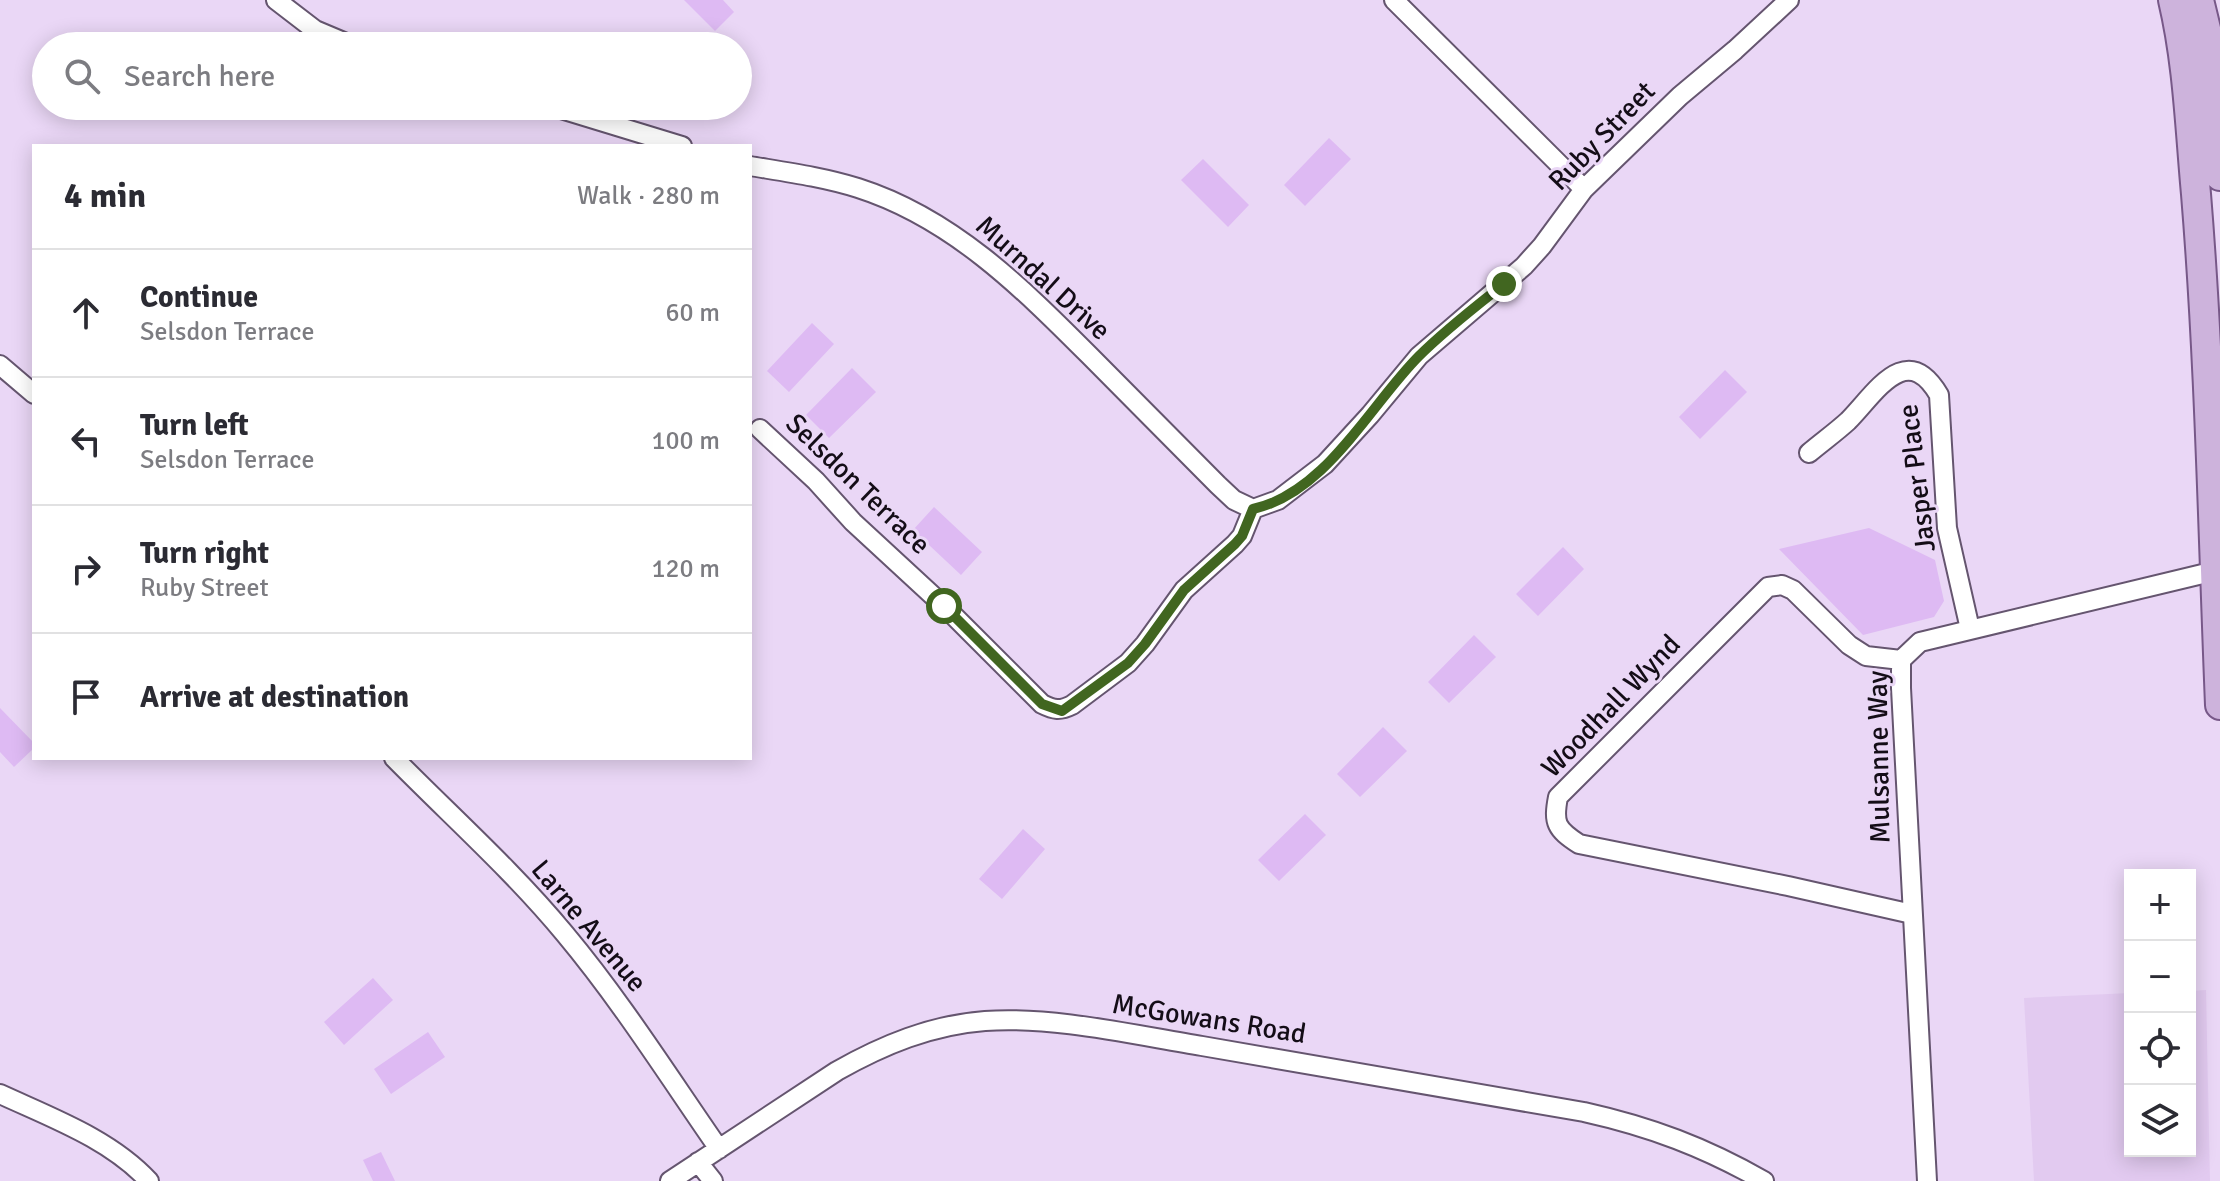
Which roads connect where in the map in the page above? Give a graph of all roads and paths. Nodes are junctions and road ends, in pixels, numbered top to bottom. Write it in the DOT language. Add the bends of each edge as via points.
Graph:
graph roads {
  1 [pos="276,0"];
  2 [pos="1394,0"];
  3 [pos="1789,0"];
  4 [pos="2173,0"];
  5 [pos="2199,0"];
  6 [pos="320,32"];
  7 [pos="2194,35"];
  8 [pos="597,120"];
  9 [pos="675,144"];
  10 [pos="752,166"];
  11 [pos="2220,176"];
  12 [pos="1584,189"];
  13 [pos="2210,236"];
  14 [pos="0,365"];
  15 [pos="32,392"];
  16 [pos="760,429"];
  17 [pos="1809,453"];
  18 [pos="1253,509"];
  19 [pos="2217,570"];
  20 [pos="1970,629"];
  21 [pos="1901,660"];
  22 [pos="2220,705"];
  23 [pos="396,760"];
  24 [pos="1912,914"];
  25 [pos="0,1094"];
  26 [pos="719,1149"];
  27 [pos="698,1162"];
  28 [pos="149,1181"];
  29 [pos="670,1181"];
  30 [pos="713,1181"];
  31 [pos="1764,1181"];
  32 [pos="1927,1181"];
  1 -- 6 [label="street"];
  2 -- 12 [label="street"];
  3 -- 12 [label="street, Ruby Street"];
  4 -- 7 [label="main road"];
  5 -- 7 [label="main road"];
  7 -- 11 [label="main road"];
  7 -- 13 [label="main road"];
  8 -- 9 [label="street"];
  10 -- 18 [label="street, Murndal Drive" via="859,189 905,208 986,257 1234,500"];
  12 -- 18 [label="street, Ruby Street" via="1524,266 1419,356 1325,464 1278,500"];
  13 -- 19 [label="main road"];
  14 -- 15 [label="street"];
  16 -- 18 [label="street, Selsdon Terrace" via="1042,704 1062,711 1128,663 1184,590 1242,536"];
  17 -- 20 [label="street, Jasper Place" via="1848,421 1890,375 1907,371 1932,384 1939,395 1947,528"];
  19 -- 20 [label="street, Mulsanne Way"];
  19 -- 22 [label="main road"];
  20 -- 21 [label="street, Mulsanne Way" via="1920,642"];
  21 -- 24 [label="street, Mulsanne Way"];
  21 -- 24 [label="street, Woodhall Wynd" via="1866,656 1793,590 1768,587 1558,797 1554,816 1561,833 1579,844"];
  23 -- 26 [label="street, Larne Avenue" via="567,935"];
  24 -- 32 [label="street, Mulsanne Way"];
  25 -- 28 [label="street" via="98,1141"];
  26 -- 27 [label="street, McGowans Road"];
  26 -- 31 [label="street, McGowans Road" via="837,1071 909,1036 985,1021 1038,1021 1621,1120 1682,1139"];
  27 -- 29 [label="street, McGowans Road"];
  27 -- 30 [label="street"];
}
